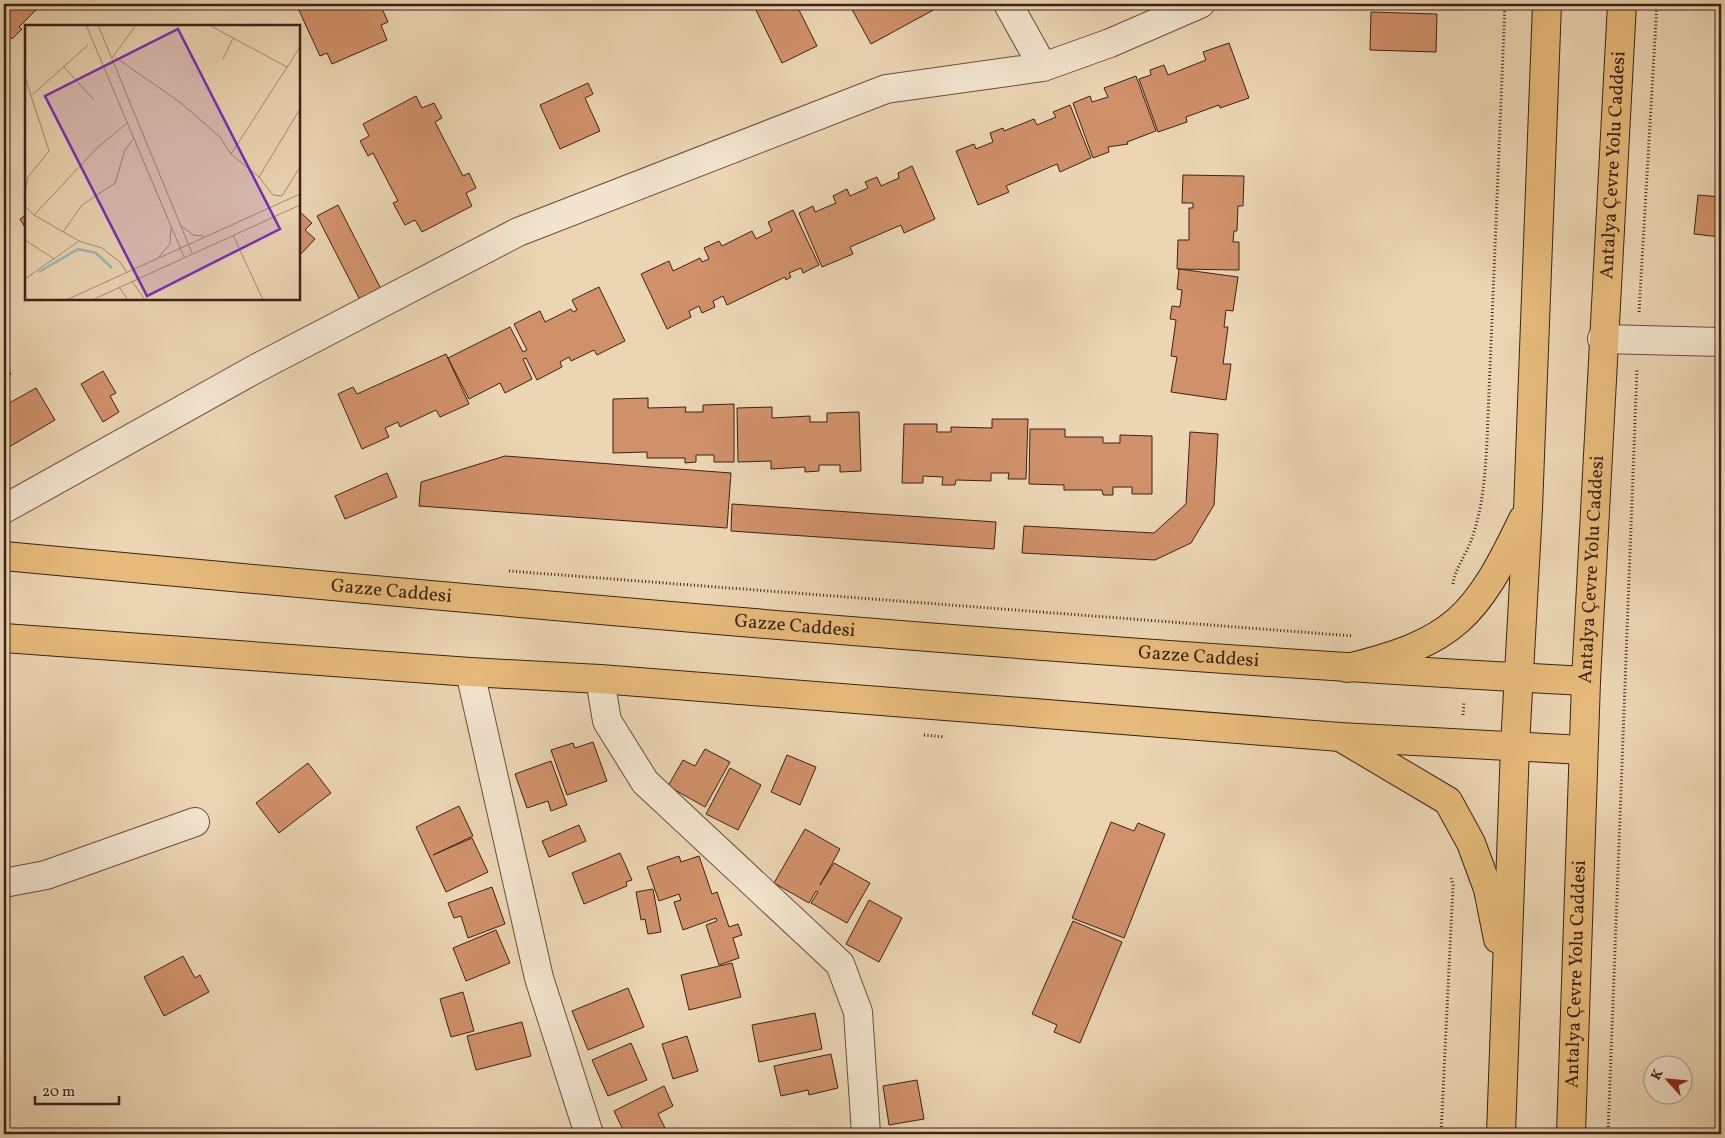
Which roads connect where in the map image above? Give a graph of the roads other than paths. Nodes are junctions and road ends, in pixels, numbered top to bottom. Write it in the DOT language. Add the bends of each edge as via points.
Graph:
graph roads {
  1 [pos="1008,4"];
  2 [pos="1200,4"];
  3 [pos="1547,4"];
  4 [pos="1622,4"];
  5 [pos="1043,68"];
  6 [pos="1602,339"];
  7 [pos="1721,342"];
  8 [pos="4,509"];
  9 [pos="1528,509"];
  10 [pos="4,556"];
  11 [pos="4,638"];
  12 [pos="1347,668"];
  13 [pos="470,672"];
  14 [pos="1520,677"];
  15 [pos="600,679"];
  16 [pos="1586,681"];
  17 [pos="1340,737"];
  18 [pos="1515,746"];
  19 [pos="1583,750"];
  20 [pos="195,822"];
  21 [pos="4,883"];
  22 [pos="1507,979"];
  23 [pos="589,1134"];
  24 [pos="866,1134"];
  25 [pos="1501,1134"];
  26 [pos="1571,1134"];
  1 -- 5 [label="street"];
  2 -- 5 [label="street"];
  3 -- 9 [label="main road"];
  4 -- 6 [label="main road, Antalya Çevre Yolu Caddesi"];
  5 -- 8 [label="street" via="886,89 518,232 258,368"];
  6 -- 7 [label="street"];
  6 -- 16 [label="main road, Antalya Çevre Yolu Caddesi"];
  9 -- 12 [label="main road" via="1485,592 1465,616 1433,639 1409,651"];
  9 -- 14 [label="main road"];
  10 -- 12 [label="main road, Gazze Caddesi" via="482,600"];
  11 -- 13 [label="main road"];
  12 -- 14 [label="main road, Gazze Caddesi"];
  13 -- 15 [label="main road"];
  13 -- 23 [label="street" via="539,978"];
  14 -- 16 [label="main road, Gazze Caddesi"];
  14 -- 18 [label="main road"];
  15 -- 17 [label="main road"];
  15 -- 24 [label="street" via="606,721 645,782 840,964 858,1012"];
  16 -- 19 [label="main road, Antalya Çevre Yolu Caddesi"];
  17 -- 18 [label="main road"];
  17 -- 22 [label="main road" via="1448,801 1471,843 1488,890"];
  18 -- 19 [label="main road"];
  18 -- 22 [label="main road"];
  19 -- 26 [label="main road, Antalya Çevre Yolu Caddesi"];
  20 -- 21 [label="street" via="46,875"];
  22 -- 25 [label="main road"];
}
